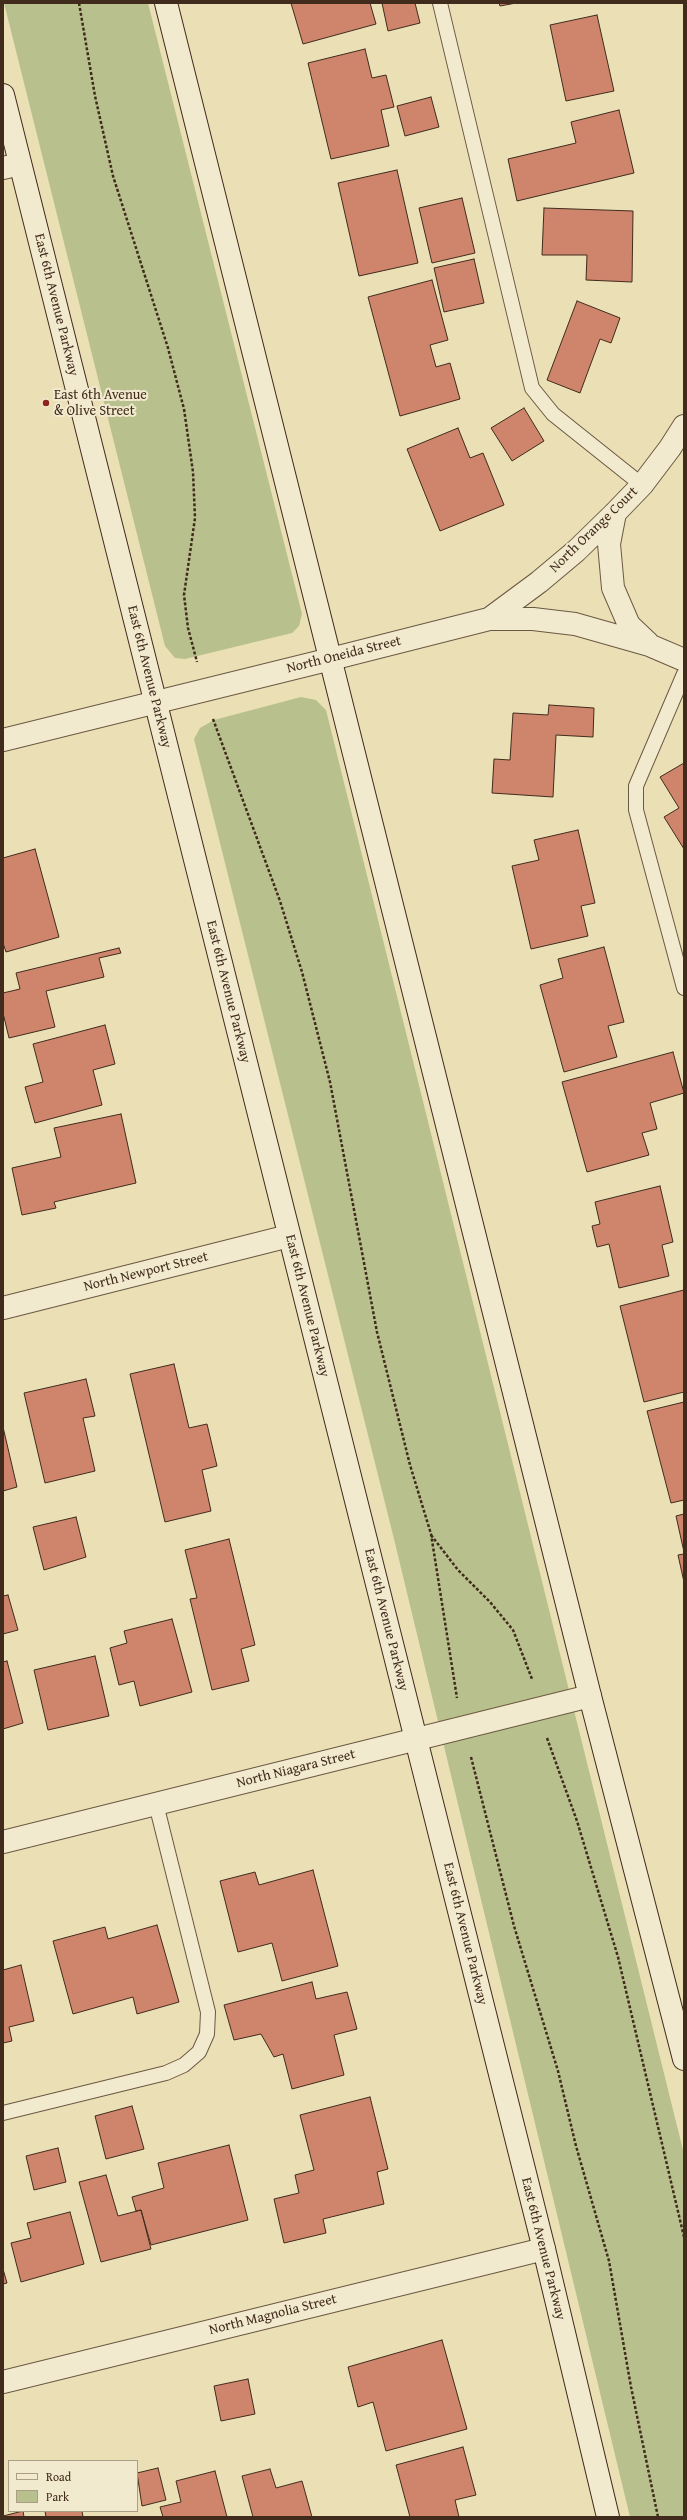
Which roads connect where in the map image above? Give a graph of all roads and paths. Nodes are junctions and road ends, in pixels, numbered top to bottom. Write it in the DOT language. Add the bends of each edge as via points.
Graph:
graph roads {
  1 [pos="79,3"];
  2 [pos="166,3"];
  3 [pos="440,3"];
  4 [pos="3,95"];
  5 [pos="12,166"];
  6 [pos="684,426"];
  7 [pos="642,485"];
  8 [pos="615,513"];
  9 [pos="488,619"];
  10 [pos="649,644"];
  11 [pos="331,659"];
  12 [pos="684,660"];
  13 [pos="684,674"];
  14 [pos="204,691"];
  15 [pos="156,703"];
  16 [pos="3,740"];
  17 [pos="684,988"];
  18 [pos="289,1236"];
  19 [pos="3,1308"];
  20 [pos="431,1534"];
  21 [pos="590,1696"];
  22 [pos="537,1709"];
  23 [pos="464,1727"];
  24 [pos="416,1739"];
  25 [pos="156,1804"];
  26 [pos="3,1842"];
  27 [pos="684,2059"];
  28 [pos="3,2113"];
  29 [pos="684,2237"];
  30 [pos="544,2249"];
  31 [pos="3,2382"];
  32 [pos="608,2517"];
  33 [pos="658,2517"];
  1 -- 14 [label="path" via="95,96 114,176 168,348 184,409 193,472 195,518 184,595 188,628"];
  2 -- 11 [label="main road"];
  3 -- 7 [label="lane" via="532,388 553,414"];
  4 -- 5 [label="main road, East 6th Avenue Parkway"];
  5 -- 15 [label="main road, East 6th Avenue Parkway"];
  6 -- 7 [label="main road, North Orange Court"];
  7 -- 8 [label="main road, North Orange Court"];
  8 -- 9 [label="main road, North Orange Court" via="539,582"];
  8 -- 10 [label="main road" via="609,544 613,588 629,626"];
  9 -- 10 [label="main road, North Oneida Street" via="533,619 575,624"];
  9 -- 11 [label="main road, North Oneida Street"];
  10 -- 12 [label="main road, North Oneida Street"];
  11 -- 14 [label="main road, North Oneida Street"];
  11 -- 21 [label="main road"];
  13 -- 17 [label="lane" via="636,786 636,810"];
  14 -- 15 [label="main road, North Oneida Street"];
  14 -- 20 [label="path" via="280,901 302,972 336,1111 377,1332 410,1465"];
  15 -- 16 [label="main road, North Oneida Street"];
  15 -- 18 [label="main road, East 6th Avenue Parkway"];
  18 -- 19 [label="main road, North Newport Street"];
  18 -- 24 [label="main road, East 6th Avenue Parkway"];
  20 -- 22 [label="path" via="458,1570 513,1630 534,1685"];
  20 -- 23 [label="path" via="451,1668"];
  21 -- 22 [label="main road, North Niagara Street"];
  21 -- 27 [label="main road"];
  22 -- 23 [label="main road, North Niagara Street"];
  22 -- 29 [label="path" via="577,1821 618,1957"];
  23 -- 24 [label="main road, North Niagara Street"];
  23 -- 33 [label="path" via="514,1926 558,2071 576,2146 609,2261 631,2388"];
  24 -- 25 [label="main road, North Niagara Street"];
  24 -- 30 [label="main road, East 6th Avenue Parkway"];
  25 -- 26 [label="main road, North Niagara Street"];
  25 -- 28 [label="lane" via="208,2012 207,2034 199,2052 184,2065 166,2073"];
  30 -- 31 [label="main road, North Magnolia Street"];
  30 -- 32 [label="main road, East 6th Avenue Parkway"];
}
